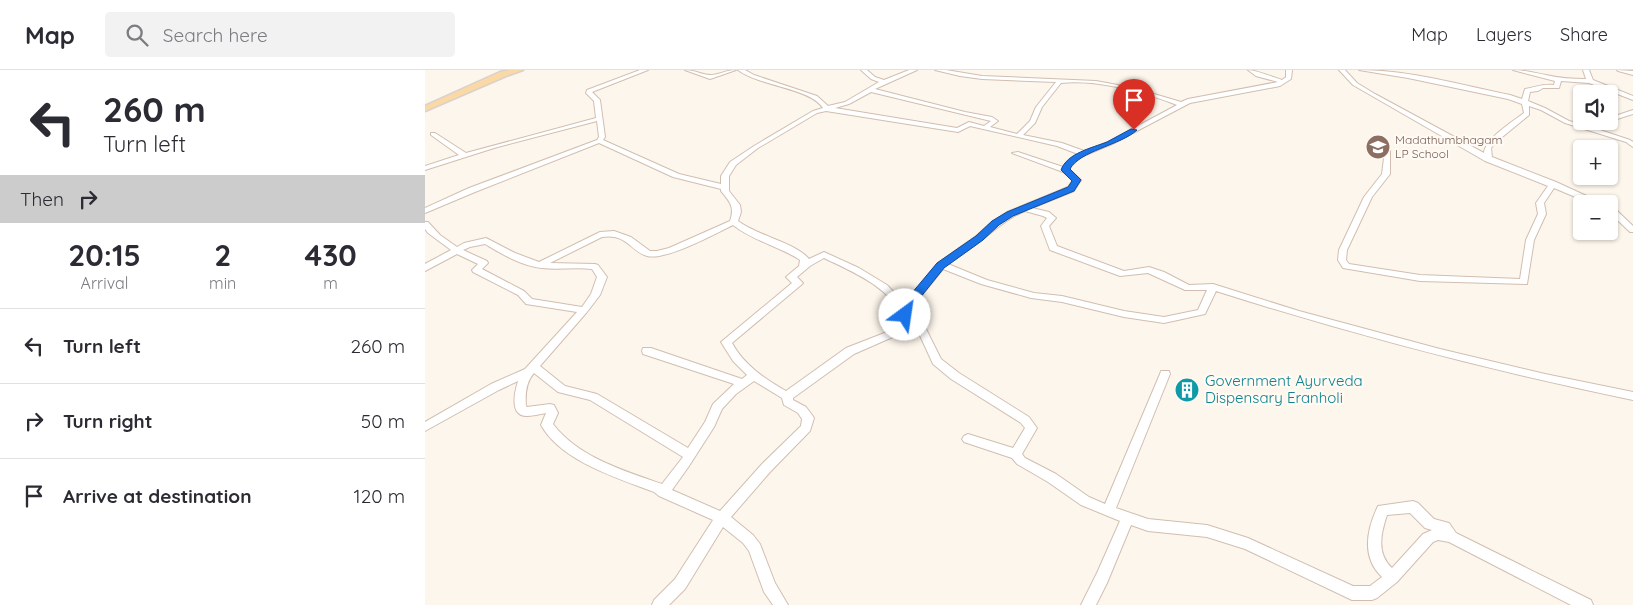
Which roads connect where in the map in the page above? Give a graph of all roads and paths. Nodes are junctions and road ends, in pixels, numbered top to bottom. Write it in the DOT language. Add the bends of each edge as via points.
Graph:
graph roads {
  1 [pos="519,70"];
  2 [pos="645,70"];
  3 [pos="688,70"];
  4 [pos="733,70"];
  5 [pos="741,70"];
  6 [pos="864,70"];
  7 [pos="914,70"];
  8 [pos="938,70"];
  9 [pos="1251,70"];
  10 [pos="1289,70"];
  11 [pos="1342,70"];
  12 [pos="1361,70"];
  13 [pos="1516,70"];
  14 [pos="1586,70"];
  15 [pos="1620,70"];
  16 [pos="633,72"];
  17 [pos="1633,73"];
  18 [pos="1558,80"];
  19 [pos="1590,81"];
  20 [pos="884,82"];
  21 [pos="1059,82"];
  22 [pos="1283,82"];
  23 [pos="871,90"];
  24 [pos="1631,98"];
  25 [pos="1525,101"];
  26 [pos="1181,104"];
  27 [pos="425,109"];
  28 [pos="827,109"];
  29 [pos="1633,111"];
  30 [pos="1618,117"];
  31 [pos="598,119"];
  32 [pos="1573,124"];
  33 [pos="985,128"];
  34 [pos="1590,130"];
  35 [pos="433,134"];
  36 [pos="1018,136"];
  37 [pos="599,140"];
  38 [pos="1633,145"];
  39 [pos="1387,151"];
  40 [pos="1016,153"];
  41 [pos="1084,154"];
  42 [pos="464,155"];
  43 [pos="1488,159"];
  44 [pos="425,168"];
  45 [pos="1066,170"];
  46 [pos="1553,184"];
  47 [pos="725,187"];
  48 [pos="1579,195"];
  49 [pos="1024,208"];
  50 [pos="425,211"];
  51 [pos="1618,216"];
  52 [pos="734,222"];
  53 [pos="425,224"];
  54 [pos="1633,230"];
  55 [pos="456,251"];
  56 [pos="540,265"];
  57 [pos="941,265"];
  58 [pos="803,267"];
  59 [pos="425,268"];
  60 [pos="1213,287"];
  61 [pos="584,310"];
  62 [pos="905,310"];
  63 [pos="920,325"];
  64 [pos="647,351"];
  65 [pos="531,369"];
  66 [pos="755,374"];
  67 [pos="1165,374"];
  68 [pos="743,383"];
  69 [pos="787,396"];
  70 [pos="1633,396"];
  71 [pos="425,427"];
  72 [pos="969,439"];
  73 [pos="1015,454"];
  74 [pos="690,455"];
  75 [pos="663,492"];
  76 [pos="1108,511"];
  77 [pos="1128,517"];
  78 [pos="722,518"];
  79 [pos="1451,537"];
  80 [pos="1392,578"];
  81 [pos="659,605"];
  82 [pos="781,605"];
  83 [pos="1088,605"];
  84 [pos="1586,605"];
  1 -- 27 [label="main road" via="475,85"];
  2 -- 16 [label="street"];
  3 -- 4 [label="street" via="710,77"];
  5 -- 28 [label="street" via="815,97"];
  6 -- 20 [label="street"];
  7 -- 20 [label="street"];
  8 -- 21 [label="street" via="952,74"];
  9 -- 22 [label="street"];
  10 -- 22 [label="street" via="1289,78"];
  11 -- 43 [label="street" via="1355,84 1373,95"];
  12 -- 25 [label="street" via="1408,76"];
  13 -- 18 [label="street"];
  14 -- 19 [label="street"];
  15 -- 17 [label="street"];
  16 -- 31 [label="street" via="589,91 597,100"];
  18 -- 19 [label="street"];
  18 -- 25 [label="street" via="1557,87 1527,90"];
  19 -- 24 [label="street"];
  20 -- 23 [label="street"];
  21 -- 26 [label="street" via="1116,86"];
  21 -- 36 [label="street" via="1039,107 1033,122"];
  22 -- 26 [label="street"];
  23 -- 28 [label="street"];
  23 -- 33 [label="street" via="995,121"];
  24 -- 29 [label="street"];
  25 -- 32 [label="street"];
  25 -- 43 [label="street" via="1527,114 1492,142 1488,148"];
  26 -- 41 [label="street"];
  28 -- 33 [label="street" via="958,130 969,124"];
  28 -- 47 [label="street" via="815,112 733,164 725,176"];
  29 -- 30 [label="street"];
  31 -- 37 [label="street"];
  31 -- 42 [label="street"];
  33 -- 36 [label="street"];
  34 -- 38 [label="street"];
  35 -- 42 [label="street"];
  36 -- 41 [label="street" via="1057,142"];
  37 -- 47 [label="street" via="663,171 698,183"];
  37 -- 50 [label="street"];
  39 -- 46 [label="street" via="1386,174 1368,197 1343,250 1342,260 1346,266 1420,278 1524,282 1530,240 1542,214 1540,203"];
  40 -- 45 [label="street"];
  41 -- 45 [label="street"];
  42 -- 44 [label="street"];
  43 -- 46 [label="street"];
  45 -- 49 [label="street" via="1077,180 1071,189"];
  46 -- 48 [label="street"];
  47 -- 52 [label="street" via="738,209"];
  49 -- 57 [label="street" via="996,223"];
  49 -- 60 [label="street" via="1052,218 1045,226 1053,248 1123,274 1149,270 1188,288"];
  51 -- 54 [label="street"];
  52 -- 56 [label="street" via="657,254 647,254 628,239 611,233 600,235"];
  52 -- 58 [label="street" via="796,253 805,259"];
  53 -- 55 [label="street"];
  55 -- 56 [label="street" via="486,240 517,259"];
  55 -- 59 [label="street"];
  55 -- 61 [label="street" via="483,263 476,270 521,293 529,302"];
  56 -- 61 [label="street" via="595,267 602,277"];
  57 -- 60 [label="street" via="984,282 1034,296 1164,320 1202,312"];
  57 -- 62 [label="street"];
  58 -- 62 [label="street" via="825,255 884,287"];
  58 -- 66 [label="street" via="791,277 798,283 726,342 740,363"];
  60 -- 70 [label="street" via="1440,353"];
  61 -- 65 [label="street"];
  62 -- 63 [label="street" via="905,315"];
  63 -- 69 [label="street" via="850,351"];
  63 -- 73 [label="street" via="937,361 1025,420 1031,428"];
  64 -- 68 [label="street"];
  65 -- 71 [label="street"];
  65 -- 74 [label="street" via="562,389 593,397"];
  65 -- 75 [label="street" via="520,392 521,408 525,412 550,408 552,413 547,425 569,447 613,471"];
  66 -- 68 [label="street"];
  66 -- 69 [label="street"];
  67 -- 76 [label="street"];
  68 -- 74 [label="street" via="717,407"];
  69 -- 78 [label="street" via="788,402 808,418 806,428"];
  72 -- 73 [label="street"];
  73 -- 76 [label="street" via="1085,501"];
  74 -- 75 [label="street"];
  75 -- 78 [label="street"];
  76 -- 77 [label="street"];
  77 -- 80 [label="street" via="1148,525 1207,531 1249,544 1352,593 1372,593"];
  77 -- 83 [label="street"];
  78 -- 81 [label="street" via="681,584"];
  78 -- 82 [label="street" via="755,548 769,587"];
  79 -- 80 [label="street" via="1438,534 1428,538"];
  79 -- 80 [label="street" via="1444,527 1430,524 1413,507 1383,510 1375,528 1374,546 1379,564"];
  79 -- 84 [label="street"];
}
